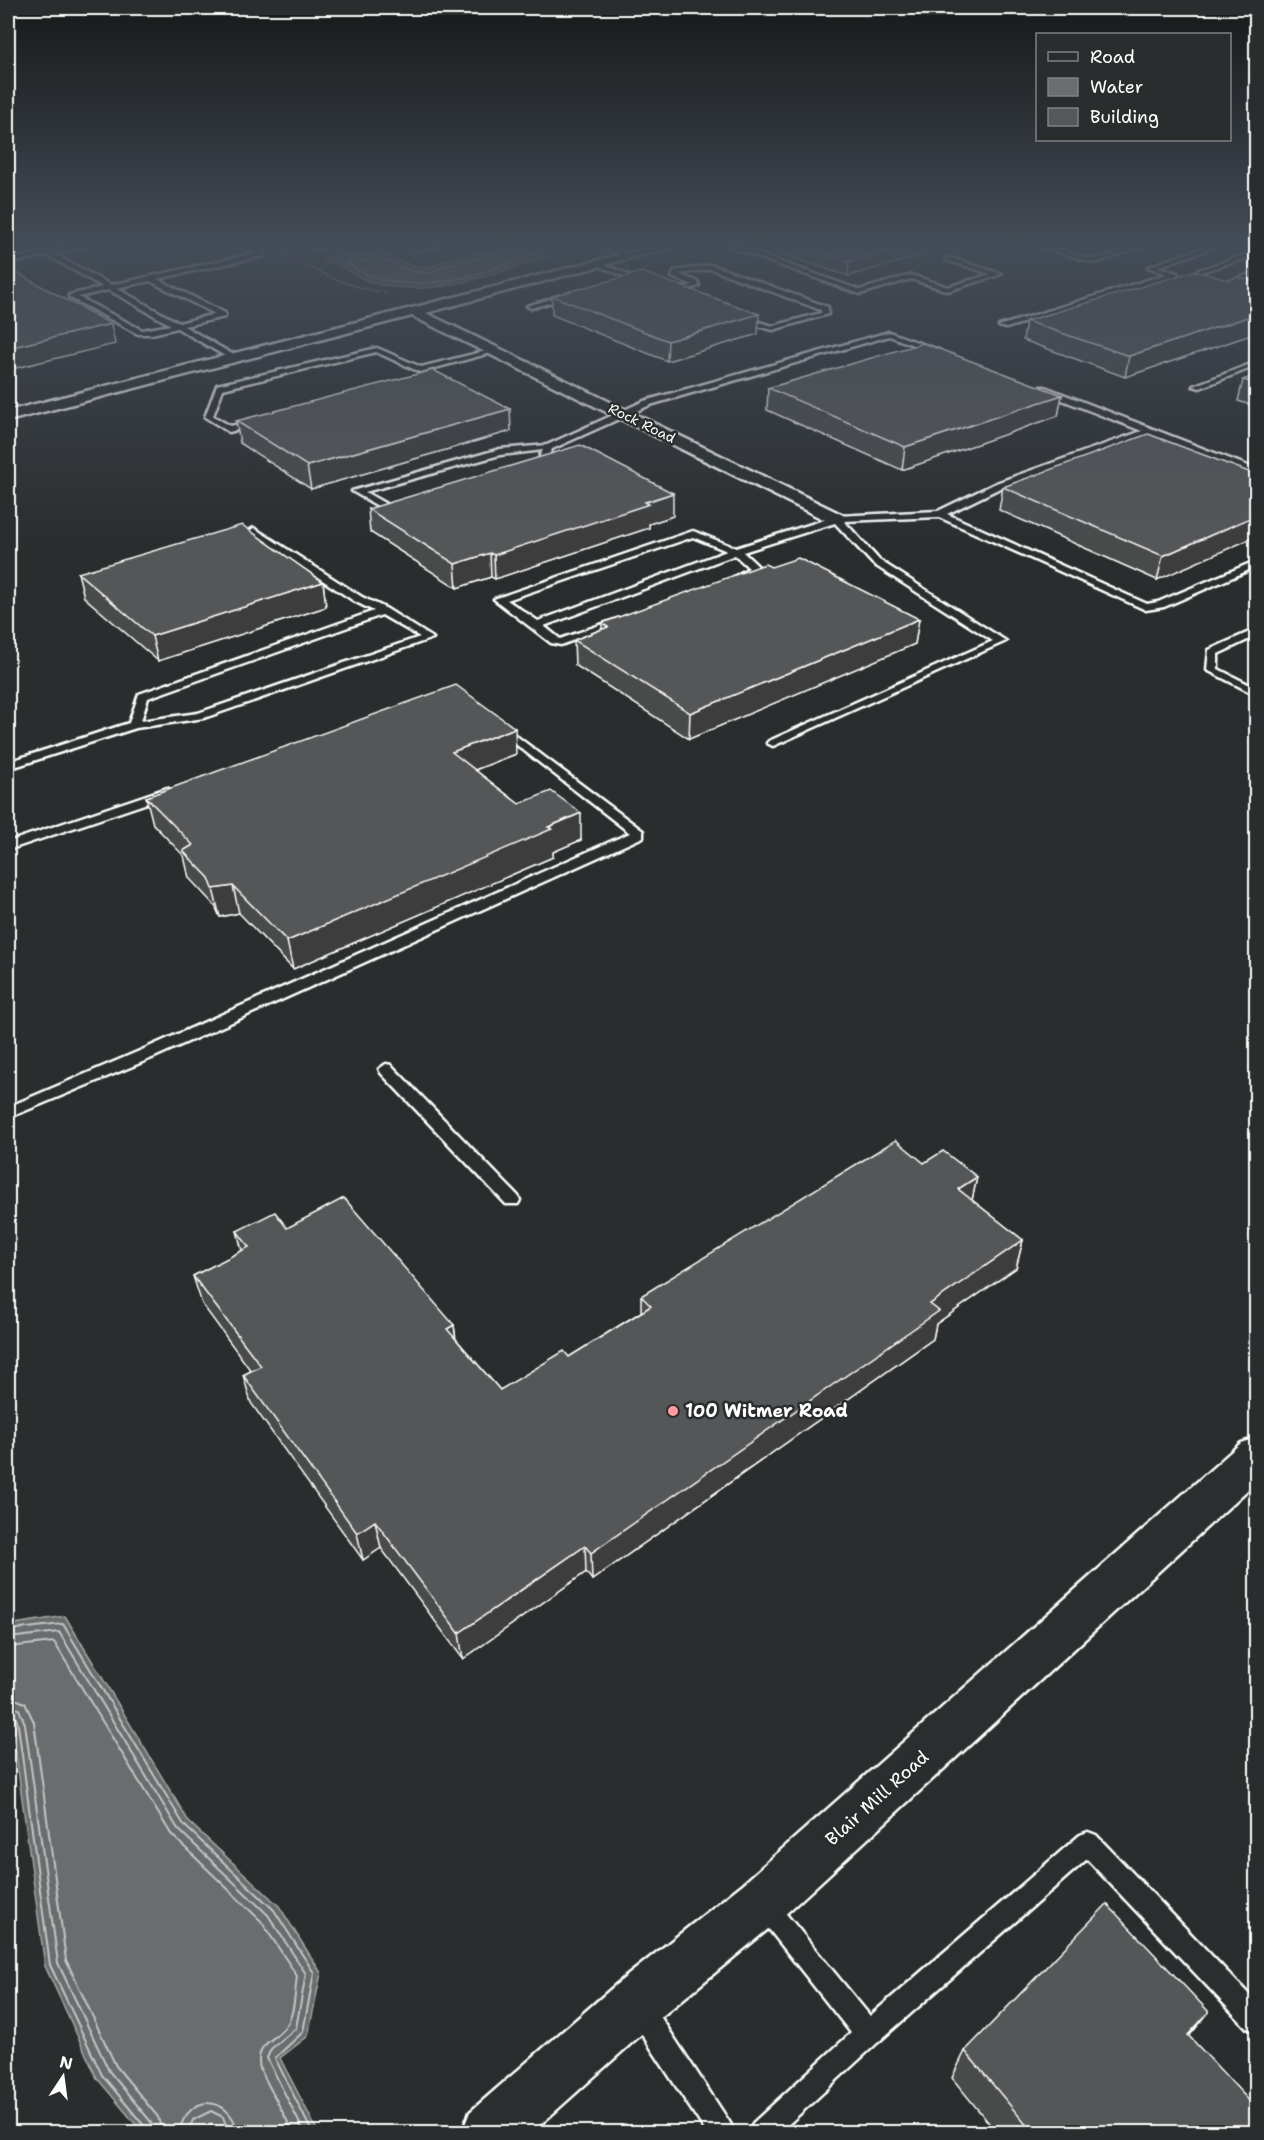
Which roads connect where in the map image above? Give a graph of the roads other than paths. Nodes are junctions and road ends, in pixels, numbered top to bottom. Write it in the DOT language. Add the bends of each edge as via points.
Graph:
graph roads {
  1 [pos="214,346"];
  2 [pos="282,346"];
  3 [pos="483,346"];
  4 [pos="847,346"];
  5 [pos="922,346"];
  6 [pos="494,351"];
  7 [pos="944,354"];
  8 [pos="235,358"];
  9 [pos="1257,364"];
  10 [pos="420,370"];
  11 [pos="422,380"];
  12 [pos="1032,385"];
  13 [pos="1197,386"];
  14 [pos="624,415"];
  15 [pos="8,416"];
  16 [pos="263,421"];
  17 [pos="1149,431"];
  18 [pos="549,447"];
  19 [pos="519,469"];
  20 [pos="1257,472"];
  21 [pos="412,503"];
  22 [pos="940,514"];
  23 [pos="837,519"];
  24 [pos="254,531"];
  25 [pos="736,551"];
  26 [pos="1257,564"];
  27 [pos="732,579"];
  28 [pos="383,611"];
  29 [pos="634,616"];
  30 [pos="537,625"];
  31 [pos="1257,632"];
  32 [pos="1257,692"];
  33 [pos="490,718"];
  34 [pos="134,725"];
  35 [pos="773,743"];
  36 [pos="8,766"];
  37 [pos="177,789"];
  38 [pos="8,846"];
  39 [pos="386,1068"];
  40 [pos="8,1113"];
  41 [pos="512,1200"];
  42 [pos="1257,1456"];
  43 [pos="761,1902"];
  44 [pos="636,2003"];
  45 [pos="1257,2019"];
  46 [pos="868,2034"];
  47 [pos="490,2133"];
  48 [pos="721,2133"];
  49 [pos="762,2133"];
  1 -- 8 [label="lane"];
  2 -- 8 [label="street"];
  3 -- 6 [label="street, Rock Road"];
  4 -- 14 [label="lane" via="646,403"];
  5 -- 7 [label="lane"];
  6 -- 10 [label="lane"];
  6 -- 14 [label="street, Rock Road"];
  8 -- 15 [label="street"];
  9 -- 13 [label="lane"];
  10 -- 11 [label="lane"];
  10 -- 16 [label="lane" via="377,350 220,387 209,417 229,429"];
  12 -- 17 [label="lane"];
  14 -- 18 [label="lane"];
  14 -- 23 [label="street, Rock Road"];
  17 -- 20 [label="lane"];
  17 -- 22 [label="lane" via="999,485"];
  18 -- 19 [label="lane" via="541,462"];
  18 -- 21 [label="lane" via="500,452 357,491 390,510"];
  22 -- 23 [label="lane"];
  22 -- 26 [label="lane" via="1146,607 1160,605"];
  23 -- 25 [label="lane"];
  23 -- 35 [label="lane" via="876,562 1001,642"];
  24 -- 28 [label="lane"];
  25 -- 27 [label="lane" via="756,569"];
  25 -- 30 [label="lane"];
  25 -- 30 [label="lane" via="693,534 499,599"];
  28 -- 34 [label="lane" via="143,696"];
  28 -- 34 [label="lane" via="428,638 200,716"];
  29 -- 30 [label="lane" via="561,642"];
  31 -- 32 [label="lane" via="1213,652 1212,670"];
  33 -- 40 [label="lane" via="639,834"];
  34 -- 36 [label="lane"];
  37 -- 38 [label="lane"];
  39 -- 41 [label="lane"];
  42 -- 43 [label="main road, Blair Mill Road"];
  43 -- 44 [label="main road, Blair Mill Road"];
  43 -- 46 [label="lane"];
  44 -- 47 [label="main road, Blair Mill Road"];
  44 -- 48 [label="lane"];
  45 -- 46 [label="lane" via="1088,1843"];
  46 -- 49 [label="lane"];
}
